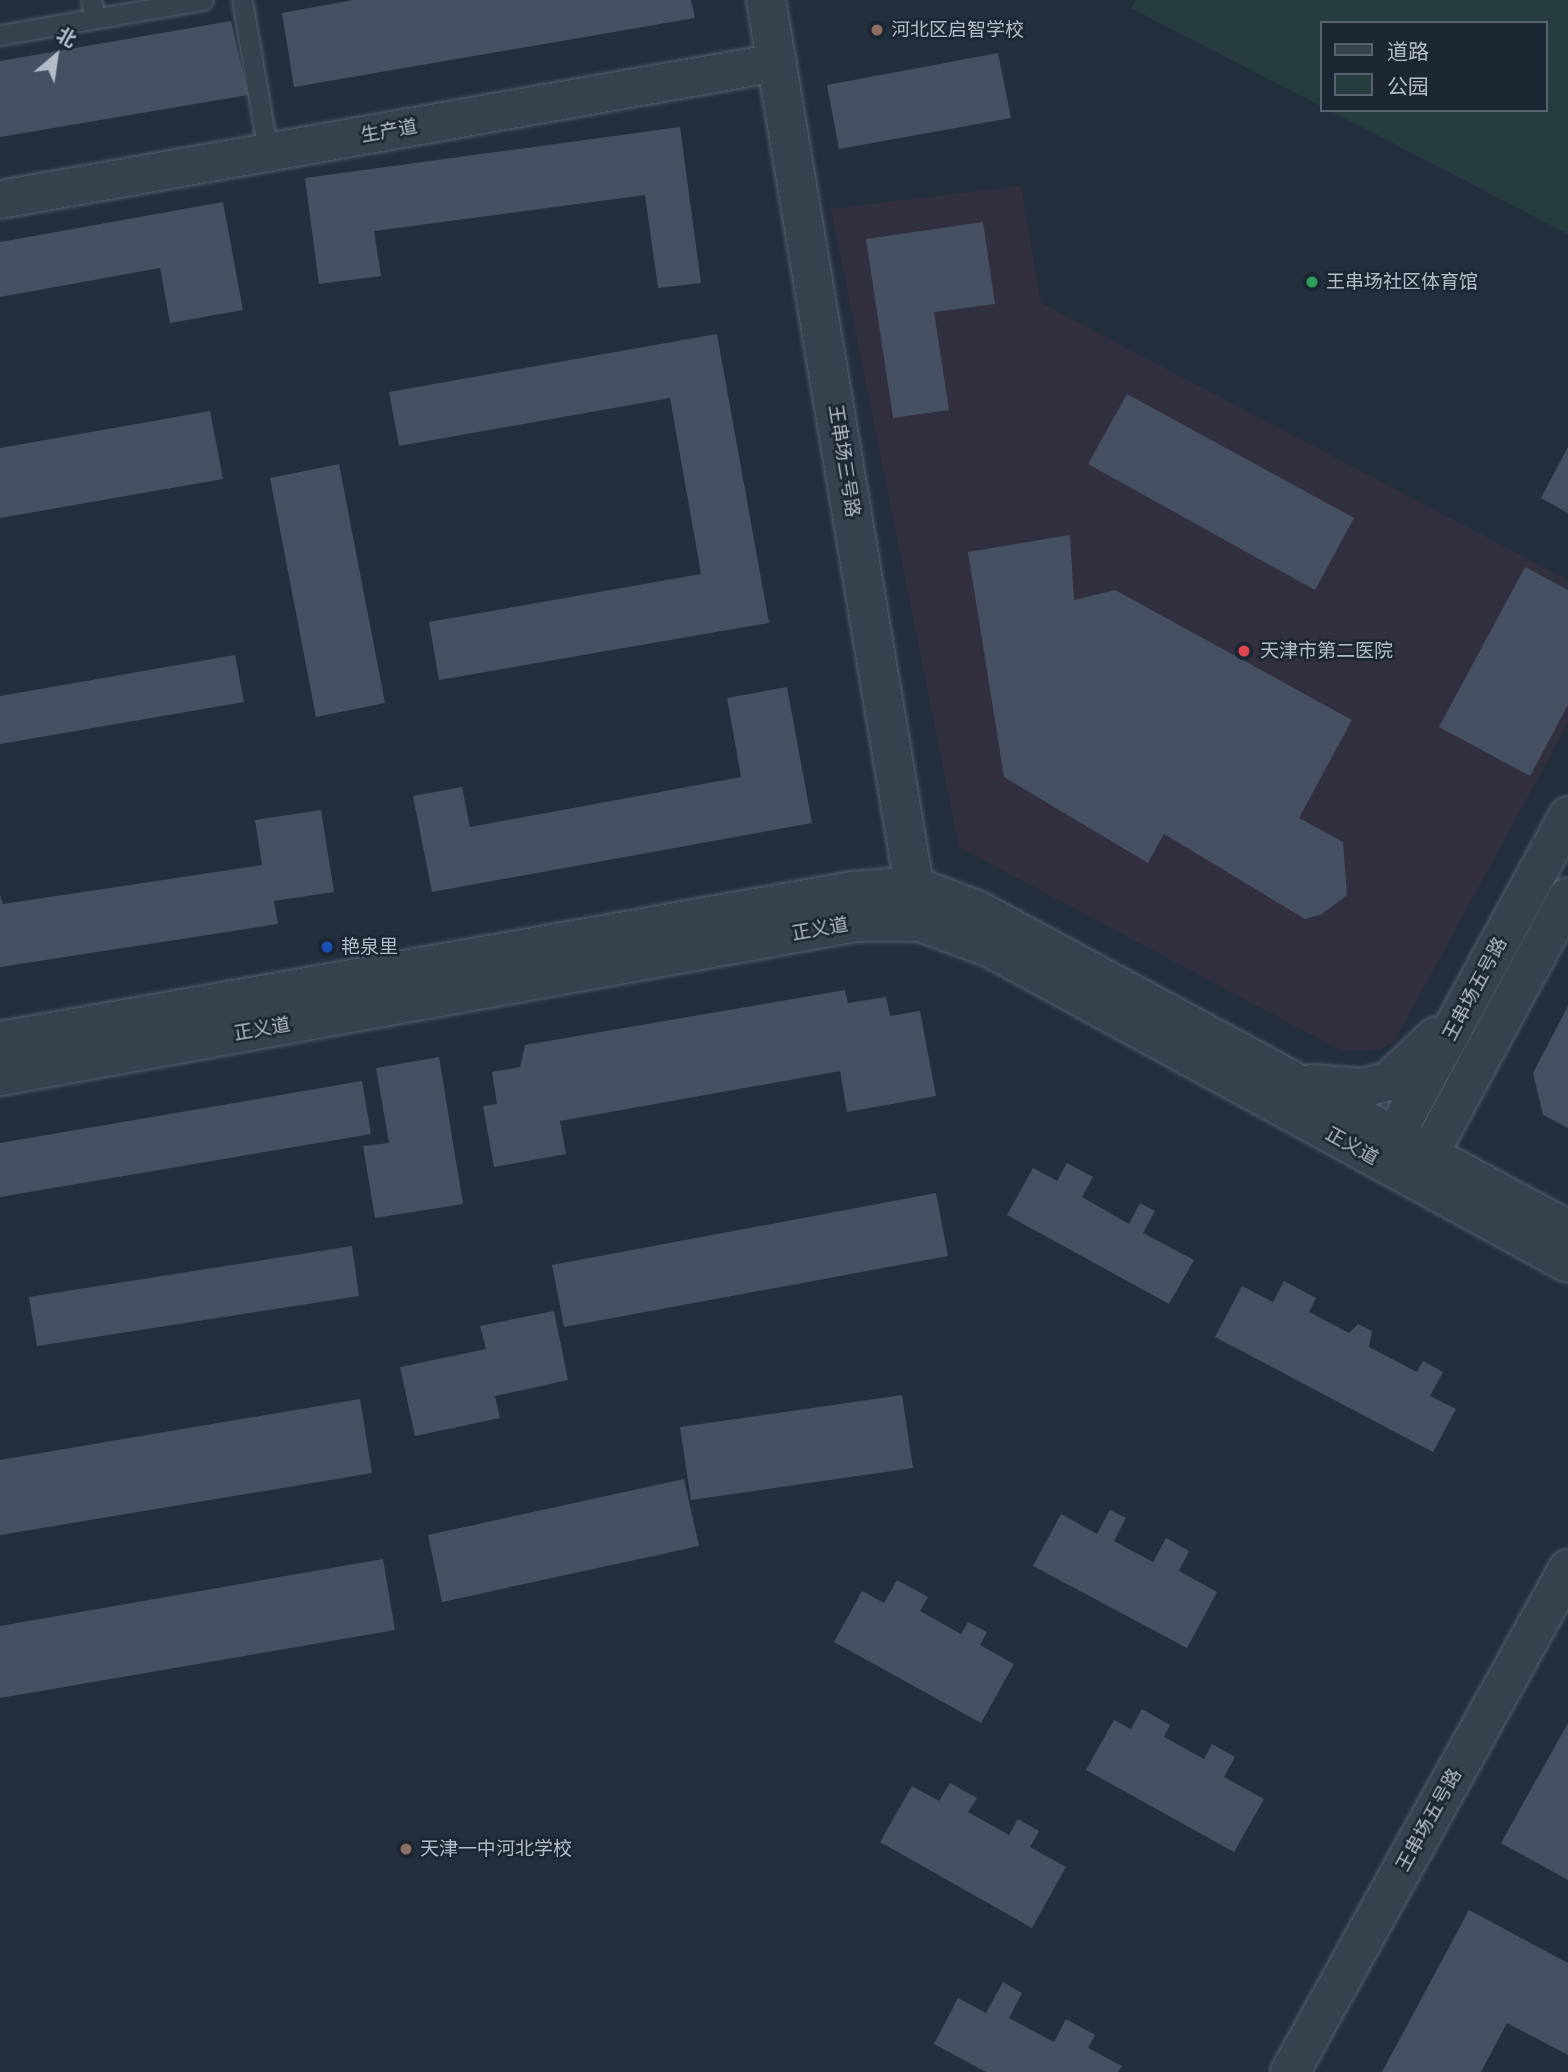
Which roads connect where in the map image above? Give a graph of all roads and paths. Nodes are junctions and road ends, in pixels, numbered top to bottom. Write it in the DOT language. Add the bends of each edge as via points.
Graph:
graph roads {
  1 [pos="202,0"];
  2 [pos="242,0"];
  3 [pos="766,0"];
  4 [pos="93,9"];
  5 [pos="0,35"];
  6 [pos="777,62"];
  7 [pos="268,152"];
  8 [pos="0,199"];
  9 [pos="1568,816"];
  10 [pos="1568,897"];
  11 [pos="917,904"];
  12 [pos="1458,1033"];
  13 [pos="0,1041"];
  14 [pos="0,1076"];
  15 [pos="1283,1092"];
  16 [pos="1388,1149"];
  17 [pos="1422,1167"];
  18 [pos="1568,1230"];
  19 [pos="1568,1263"];
  20 [pos="1568,1569"];
  21 [pos="1290,2072"];
  1 -- 4 [label="lane"];
  2 -- 7 [label="lane"];
  3 -- 6 [label="street, 王串场三号路"];
  4 -- 5 [label="lane"];
  6 -- 7 [label="street, 生产道"];
  6 -- 11 [label="street, 王串场三号路"];
  7 -- 8 [label="street, 生产道"];
  9 -- 16 [label="street, 王串场五号路"];
  10 -- 17 [label="street, 王串场五号路"];
  11 -- 13 [label="street, 正义道" via="839,894"];
  11 -- 14 [label="street, 正义道" via="856,922"];
  11 -- 16 [label="street, 正义道" via="977,910"];
  12 -- 15 [label="street" via="1378,1085"];
  16 -- 17 [label="street, 正义道"];
  17 -- 18 [label="street, 正义道"];
  17 -- 19 [label="street, 正义道"];
  20 -- 21 [label="street, 王串场五号路"];
}
